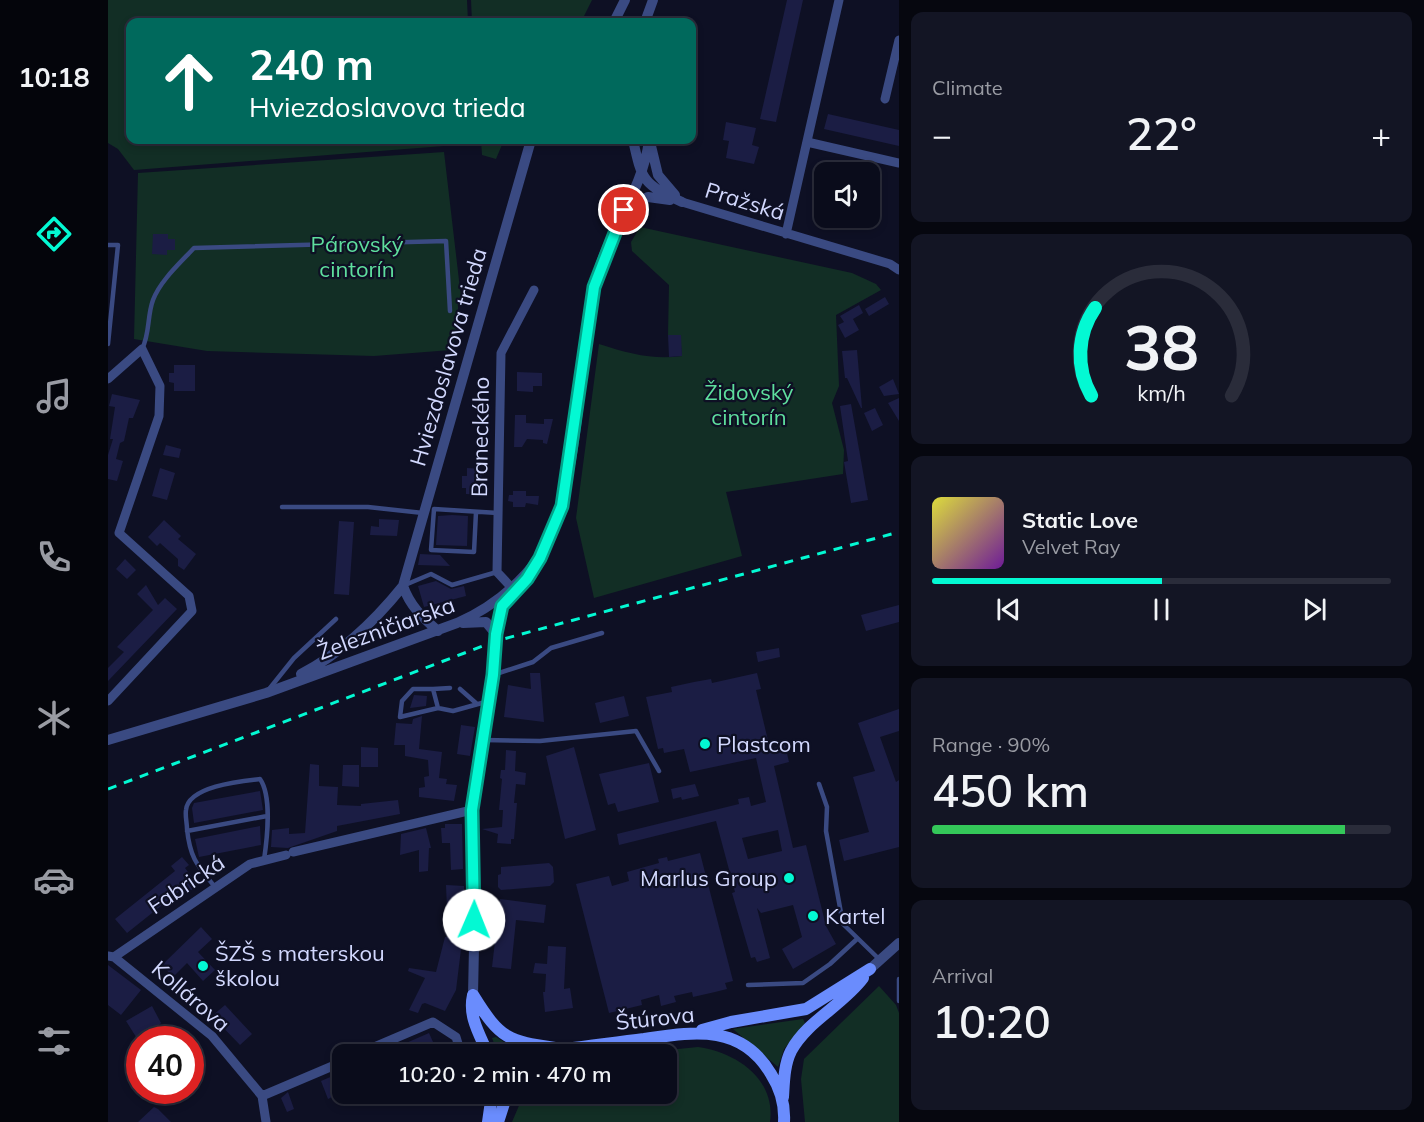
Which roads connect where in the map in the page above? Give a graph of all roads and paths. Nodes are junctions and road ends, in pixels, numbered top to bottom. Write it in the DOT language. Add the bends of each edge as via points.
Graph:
graph roads {
  1 [pos="625,0"];
  2 [pos="653,0"];
  3 [pos="839,0"];
  4 [pos="616,18"];
  5 [pos="646,18"];
  6 [pos="899,40"];
  7 [pos="885,99"];
  8 [pos="807,142"];
  9 [pos="530,144"];
  10 [pos="634,144"];
  11 [pos="648,144"];
  12 [pos="650,144"];
  13 [pos="899,163"];
  14 [pos="641,175"];
  15 [pos="682,202"];
  16 [pos="624,210"];
  17 [pos="786,234"];
  18 [pos="108,245"];
  19 [pos="899,270"];
  20 [pos="108,281"];
  21 [pos="115,281"];
  22 [pos="534,290"];
  23 [pos="450,311"];
  24 [pos="110,312"];
  25 [pos="108,344"];
  26 [pos="142,349"];
  27 [pos="108,379"];
  28 [pos="282,507"];
  29 [pos="476,512"];
  30 [pos="424,513"];
  31 [pos="499,513"];
  32 [pos="119,532"];
  33 [pos="108,534"];
  34 [pos="540,558"];
  35 [pos="497,572"];
  36 [pos="403,586"];
  37 [pos="512,587"];
  38 [pos="336,619"];
  39 [pos="457,623"];
  40 [pos="438,631"];
  41 [pos="602,633"];
  42 [pos="496,634"];
  43 [pos="493,675"];
  44 [pos="450,688"];
  45 [pos="433,689"];
  46 [pos="459,689"];
  47 [pos="266,693"];
  48 [pos="108,701"];
  49 [pos="489,701"];
  50 [pos="477,705"];
  51 [pos="438,708"];
  52 [pos="108,738"];
  53 [pos="481,741"];
  54 [pos="659,771"];
  55 [pos="819,784"];
  56 [pos="472,810"];
  57 [pos="267,816"];
  58 [pos="187,831"];
  59 [pos="264,860"];
  60 [pos="215,887"];
  61 [pos="857,939"];
  62 [pos="899,943"];
  63 [pos="111,957"];
  64 [pos="880,960"];
  65 [pos="870,969"];
  66 [pos="899,979"];
  67 [pos="748,985"];
  68 [pos="473,995"];
  69 [pos="899,1001"];
  70 [pos="694,1032"];
  71 [pos="381,1044"];
  72 [pos="458,1044"];
  73 [pos="483,1044"];
  74 [pos="528,1044"];
  75 [pos="604,1044"];
  76 [pos="332,1066"];
  77 [pos="262,1096"];
  78 [pos="783,1101"];
  79 [pos="491,1104"];
  80 [pos="503,1104"];
  81 [pos="266,1122"];
  82 [pos="488,1122"];
  83 [pos="498,1122"];
  84 [pos="784,1122"];
  1 -- 4 [label="street"];
  2 -- 5 [label="street"];
  3 -- 8 [label="street"];
  6 -- 7 [label="street"];
  8 -- 13 [label="street"];
  8 -- 17 [label="street"];
  9 -- 30 [label="street, Hviezdoslavova trieda"];
  10 -- 14 [label="street"];
  11 -- 14 [label="street"];
  12 -- 15 [label="street" via="658,175"];
  14 -- 15 [label="street" via="655,189"];
  14 -- 16 [label="street"];
  15 -- 16 [label="street" via="648,197"];
  15 -- 17 [label="street, Pražská"];
  16 -- 34 [label="street" via="594,287 562,506"];
  17 -- 19 [label="street, Pražská"];
  18 -- 21 [label="lane" via="118,245"];
  20 -- 21 [label="lane"];
  21 -- 24 [label="lane"];
  22 -- 31 [label="street, Braneckého" via="501,353"];
  23 -- 26 [label="lane" via="446,241 194,248 154,297 147,341"];
  24 -- 25 [label="lane"];
  26 -- 27 [label="street"];
  26 -- 32 [label="street" via="160,386 159,416"];
  28 -- 30 [label="lane" via="368,507"];
  29 -- 29 [label="lane" via="434,509 431,550 474,552"];
  29 -- 31 [label="lane"];
  30 -- 36 [label="street, Hviezdoslavova trieda"];
  31 -- 35 [label="street, Braneckého"];
  32 -- 33 [label="street"];
  32 -- 48 [label="street" via="189,596 192,611"];
  34 -- 37 [label="street"];
  34 -- 42 [label="street" via="502,606"];
  35 -- 36 [label="lane" via="452,585 431,574"];
  35 -- 37 [label="street"];
  36 -- 40 [label="street" via="417,613"];
  36 -- 47 [label="street, Železničiarska" via="347,645"];
  37 -- 39 [label="street, Železničiarska" via="482,612"];
  38 -- 47 [label="lane" via="294,658"];
  39 -- 40 [label="street, Železničiarska"];
  39 -- 42 [label="street" via="486,622"];
  40 -- 47 [label="street, Železničiarska"];
  41 -- 43 [label="lane" via="551,648 533,662"];
  42 -- 43 [label="street"];
  43 -- 49 [label="street"];
  44 -- 45 [label="lane"];
  45 -- 51 [label="lane"];
  45 -- 51 [label="lane" via="413,689 402,701 400,717"];
  46 -- 50 [label="lane"];
  47 -- 52 [label="street, Železničiarska"];
  49 -- 50 [label="lane"];
  49 -- 53 [label="street"];
  50 -- 51 [label="lane" via="453,711"];
  53 -- 54 [label="lane" via="540,741 636,731"];
  53 -- 56 [label="street"];
  55 -- 61 [label="lane" via="826,807 826,831 843,924"];
  56 -- 59 [label="street, Fabrická"];
  56 -- 68 [label="street"];
  57 -- 58 [label="lane"];
  57 -- 58 [label="lane" via="260,779 239,781 199,792 189,801"];
  57 -- 59 [label="lane"];
  58 -- 60 [label="lane" via="194,861"];
  59 -- 60 [label="street, Fabrická" via="250,864"];
  60 -- 63 [label="street, Fabrická"];
  61 -- 64 [label="lane"];
  61 -- 67 [label="lane" via="803,983"];
  62 -- 64 [label="street"];
  63 -- 77 [label="street, Kollárova" via="212,1036"];
  64 -- 65 [label="street"];
  65 -- 70 [label="main road" via="806,1009"];
  65 -- 78 [label="main road" via="852,993 802,1035 790,1052"];
  66 -- 69 [label="lane"];
  68 -- 73 [label="main road" via="474,1024"];
  68 -- 74 [label="main road" via="498,1031"];
  70 -- 75 [label="main road, Štúrova"];
  70 -- 78 [label="main road, Štúrova" via="719,1034 747,1048 768,1069"];
  71 -- 72 [label="street" via="433,1022 456,1037"];
  76 -- 77 [label="street"];
  77 -- 81 [label="street"];
  78 -- 84 [label="main road, Štúrova"];
  79 -- 82 [label="main road"];
  80 -- 83 [label="main road"];
}
